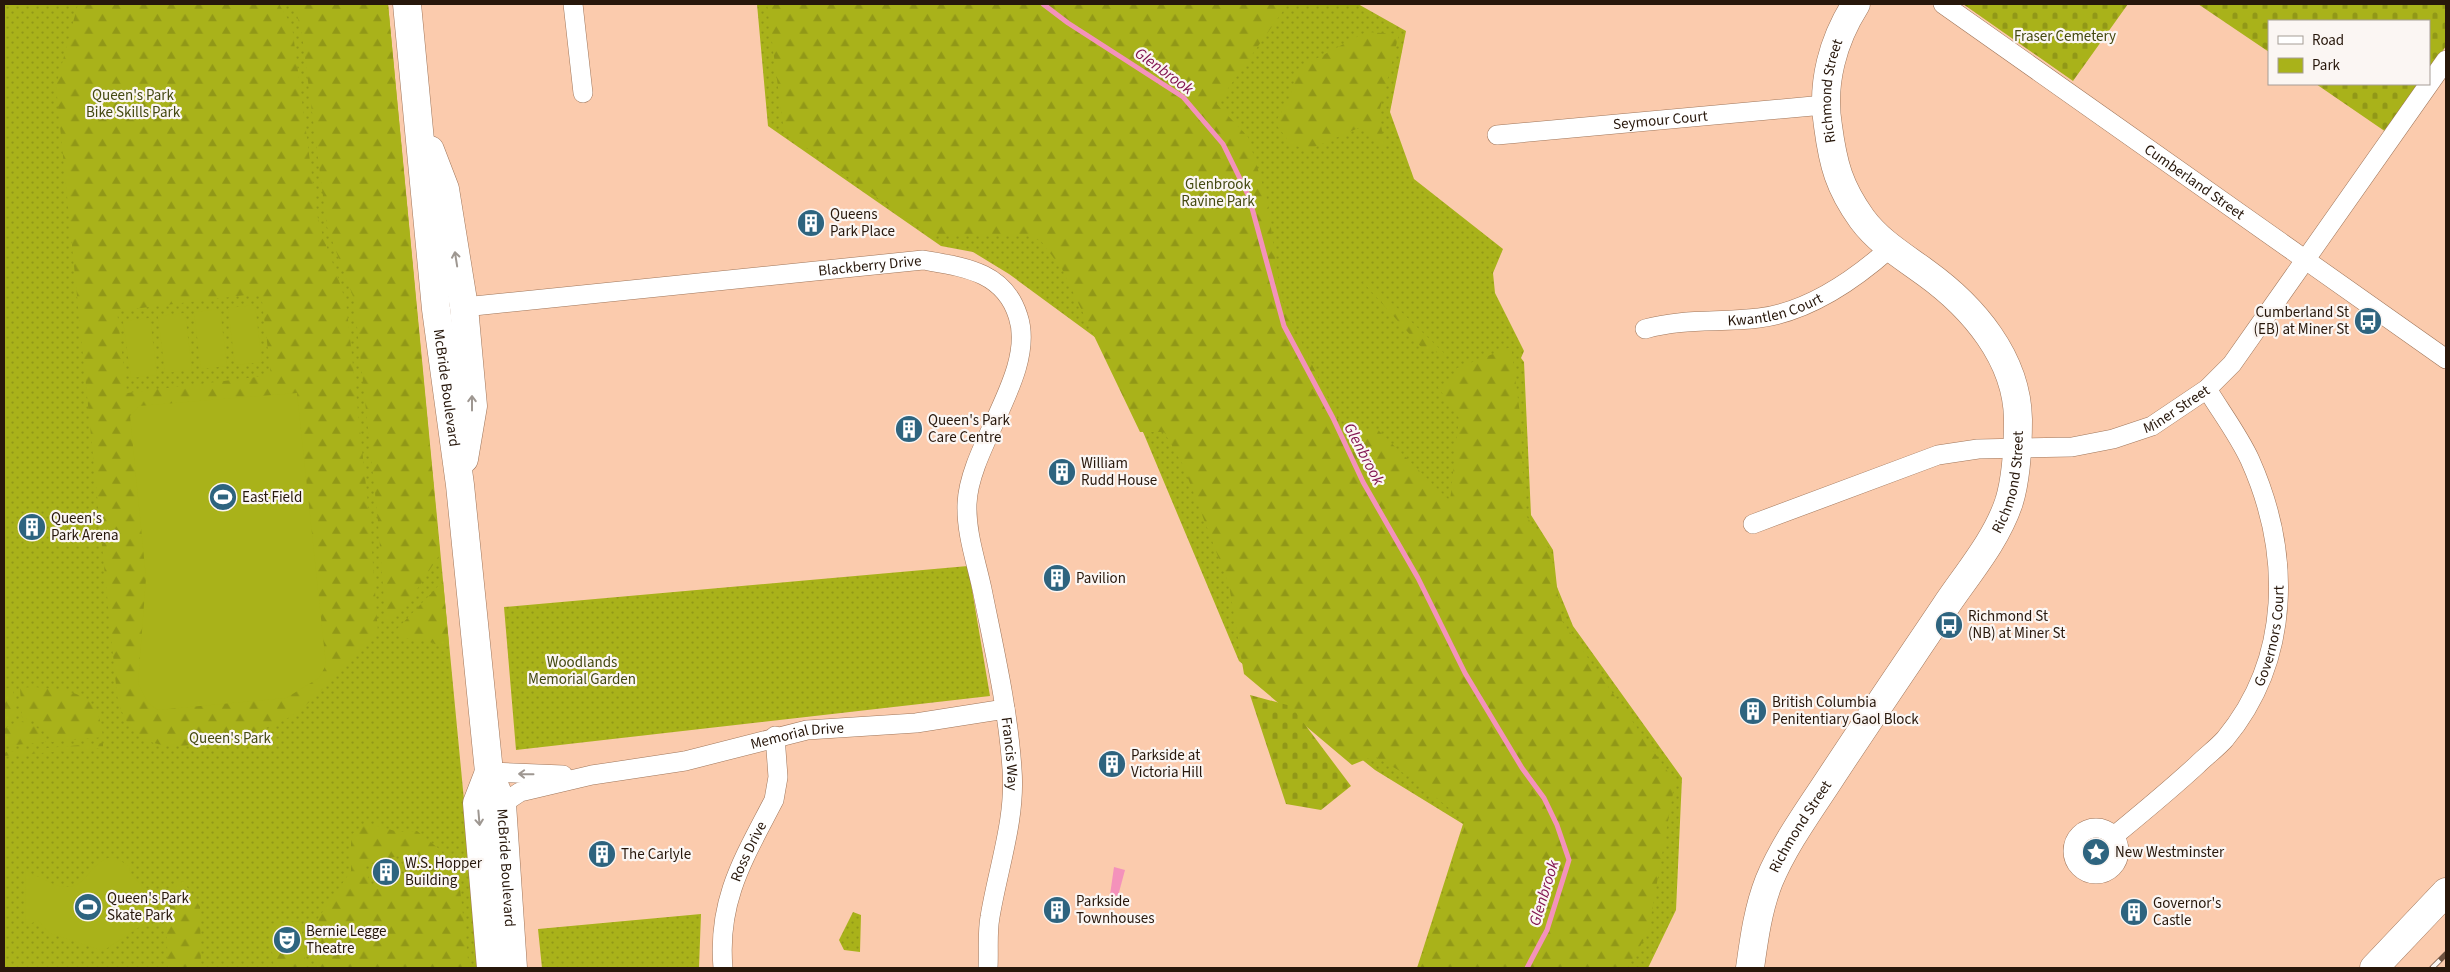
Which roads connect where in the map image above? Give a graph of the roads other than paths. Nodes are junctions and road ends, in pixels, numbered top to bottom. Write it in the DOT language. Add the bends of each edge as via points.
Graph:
graph roads {
  1 [pos="407,4"];
  2 [pos="419,4"];
  3 [pos="573,4"];
  4 [pos="1856,4"];
  5 [pos="1943,4"];
  6 [pos="2446,60"];
  7 [pos="413,71"];
  8 [pos="2430,83"];
  9 [pos="2428,85"];
  10 [pos="584,93"];
  11 [pos="1824,105"];
  12 [pos="418,118"];
  13 [pos="1497,134"];
  14 [pos="1890,249"];
  15 [pos="2306,258"];
  16 [pos="464,307"];
  17 [pos="1645,328"];
  18 [pos="2446,358"];
  19 [pos="2207,389"];
  20 [pos="2017,449"];
  21 [pos="460,485"];
  22 [pos="1753,524"];
  23 [pos="970,541"];
  24 [pos="1005,709"];
  25 [pos="775,736"];
  26 [pos="488,772"];
  27 [pos="592,775"];
  28 [pos="502,804"];
  29 [pos="2114,836"];
  30 [pos="2446,892"];
  31 [pos="491,968"];
  32 [pos="513,968"];
  33 [pos="723,968"];
  34 [pos="988,968"];
  35 [pos="1750,968"];
  36 [pos="2374,968"];
  1 -- 7 [label="main road, McBride Boulevard"];
  2 -- 7 [label="main road"];
  3 -- 10 [label="street"];
  4 -- 11 [label="main road, Richmond Street" via="1831,55"];
  5 -- 15 [label="street, Cumberland Street"];
  6 -- 8 [label="street, Miner Street"];
  7 -- 12 [label="main road, McBride Boulevard"];
  9 -- 15 [label="street, Miner Street"];
  11 -- 13 [label="street, Seymour Court"];
  11 -- 14 [label="main road, Richmond Street" via="1839,181 1862,220"];
  16 -- 12 [label="main road, one-way" via="445,189"];
  12 -- 21 [label="main road, McBride Boulevard" via="436,309"];
  14 -- 17 [label="street, Kwantlen Court" via="1861,273 1813,302 1760,318 1669,322"];
  14 -- 20 [label="main road, Richmond Street" via="1960,299 2005,362 2018,409"];
  15 -- 18 [label="street, Cumberland Street"];
  15 -- 19 [label="street, Miner Street" via="2232,364"];
  21 -- 16 [label="main road, one-way" via="473,406"];
  16 -- 23 [label="street, Blackberry Drive" via="923,260 982,273 1007,293 1018,316 1022,339 1011,383 972,480 967,503"];
  19 -- 20 [label="street, Miner Street" via="2152,426 2113,440 2072,447"];
  19 -- 29 [label="street, Governors Court" via="2249,460 2268,512 2279,580 2274,642 2256,690 2225,739 2161,799"];
  20 -- 22 [label="street, Miner Street" via="1972,449 1938,455"];
  20 -- 35 [label="main road, Richmond Street" via="2009,502 1994,534 1802,822 1769,881 1755,930"];
  21 -- 26 [label="main road, McBride Boulevard"];
  23 -- 24 [label="street, Francis Way"];
  24 -- 25 [label="street, Memorial Drive" via="916,723 807,730"];
  24 -- 34 [label="street, Francis Way" via="1012,771 1009,828 990,919"];
  25 -- 27 [label="street, Memorial Drive" via="684,762"];
  25 -- 33 [label="street, Ross Drive" via="774,800 742,859 730,891 724,915"];
  27 -- 26 [label="street, Memorial Drive, one-way"];
  26 -- 28 [label="main road, McBride Boulevard"];
  26 -- 31 [label="main road, McBride Boulevard, one-way" via="478,803"];
  27 -- 28 [label="street, Memorial Drive" via="520,792"];
  28 -- 32 [label="main road, McBride Boulevard"];
  30 -- 36 [label="main road"];
}
